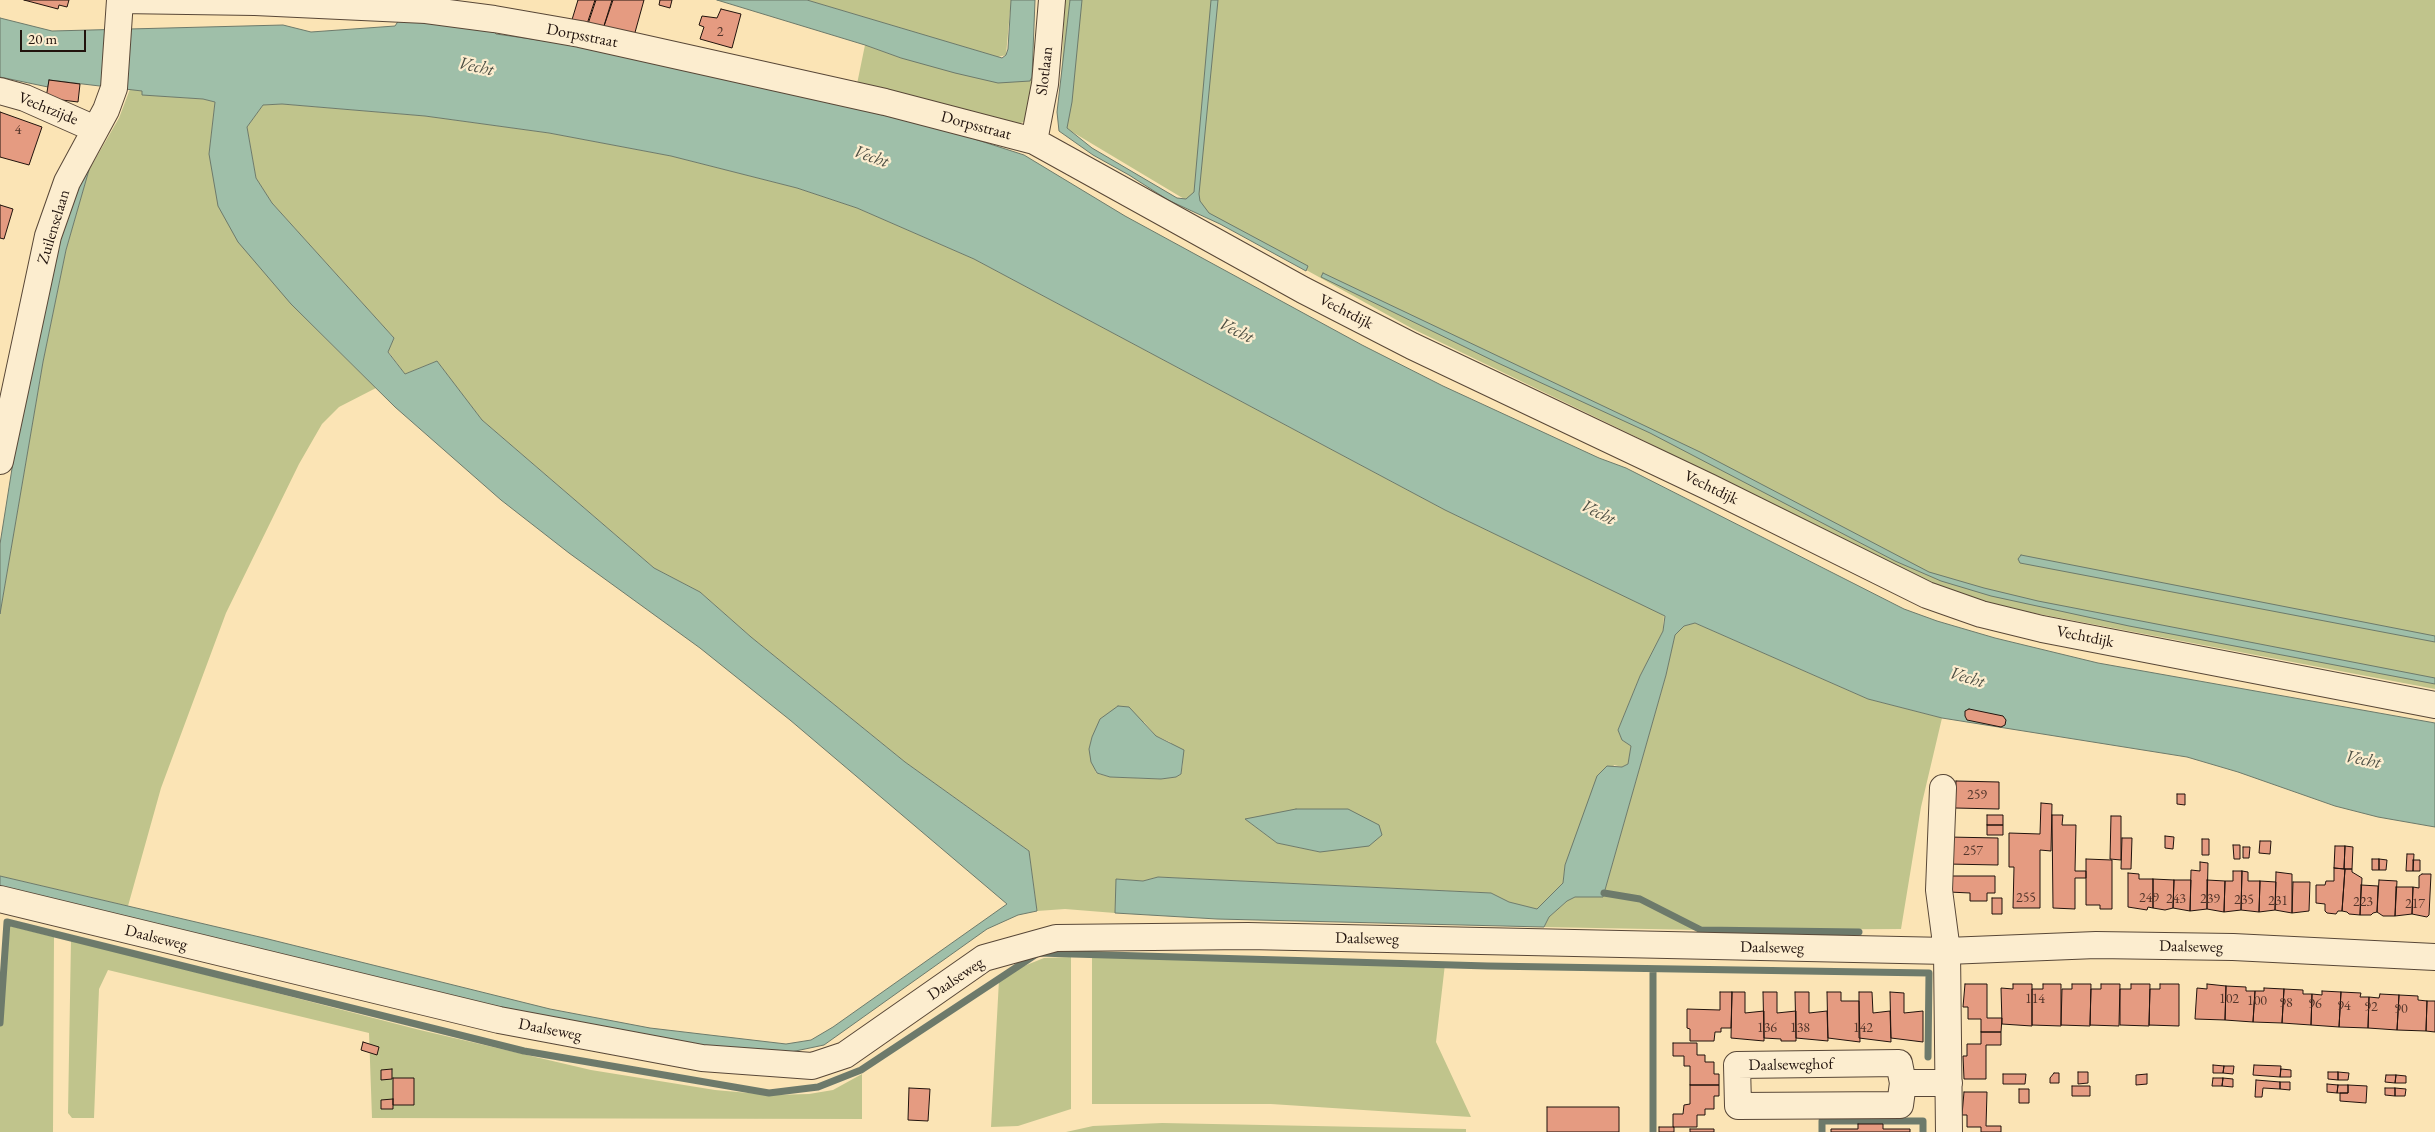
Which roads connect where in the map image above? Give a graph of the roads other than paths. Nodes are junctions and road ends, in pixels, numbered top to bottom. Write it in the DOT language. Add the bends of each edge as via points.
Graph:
graph roads {
  1 [pos="120,0"];
  2 [pos="1052,0"];
  3 [pos="257,1"];
  4 [pos="0,91"];
  5 [pos="95,129"];
  6 [pos="1034,141"];
  7 [pos="8,378"];
  8 [pos="0,461"];
  9 [pos="2435,705"];
  10 [pos="1943,788"];
  11 [pos="0,899"];
  12 [pos="1947,951"];
  13 [pos="2435,957"];
  14 [pos="1903,1083"];
  15 [pos="1949,1083"];
  16 [pos="1949,1132"];
  1 -- 3 [label="street, Dorpsstraat"];
  1 -- 5 [label="street, Zuilenselaan" via="114,88"];
  2 -- 6 [label="street, Slotlaan" via="1045,84"];
  3 -- 6 [label="street, Dorpsstraat" via="435,12 580,34 885,102"];
  4 -- 5 [label="street, Vechtzijde" via="25,98"];
  5 -- 7 [label="street, Zuilenselaan" via="68,182 48,236"];
  6 -- 9 [label="street, Vechtdijk" via="1303,290 1412,346 1709,486 1927,595 1981,614 2042,629"];
  7 -- 8 [label="street, Zuilenselaan"];
  10 -- 12 [label="street" via="1940,890"];
  11 -- 12 [label="street, Daalseweg" via="500,1020 702,1058 812,1066 845,1055 984,958 1056,938 1248,936"];
  12 -- 13 [label="street, Daalseweg" via="2096,945 2234,947"];
  12 -- 15 [label="street"];
  14 -- 14 [label="street, Daalseweghof" via="1900,1105 1738,1106 1737,1065 1899,1063"];
  14 -- 15 [label="street"];
  15 -- 16 [label="street"];
}
